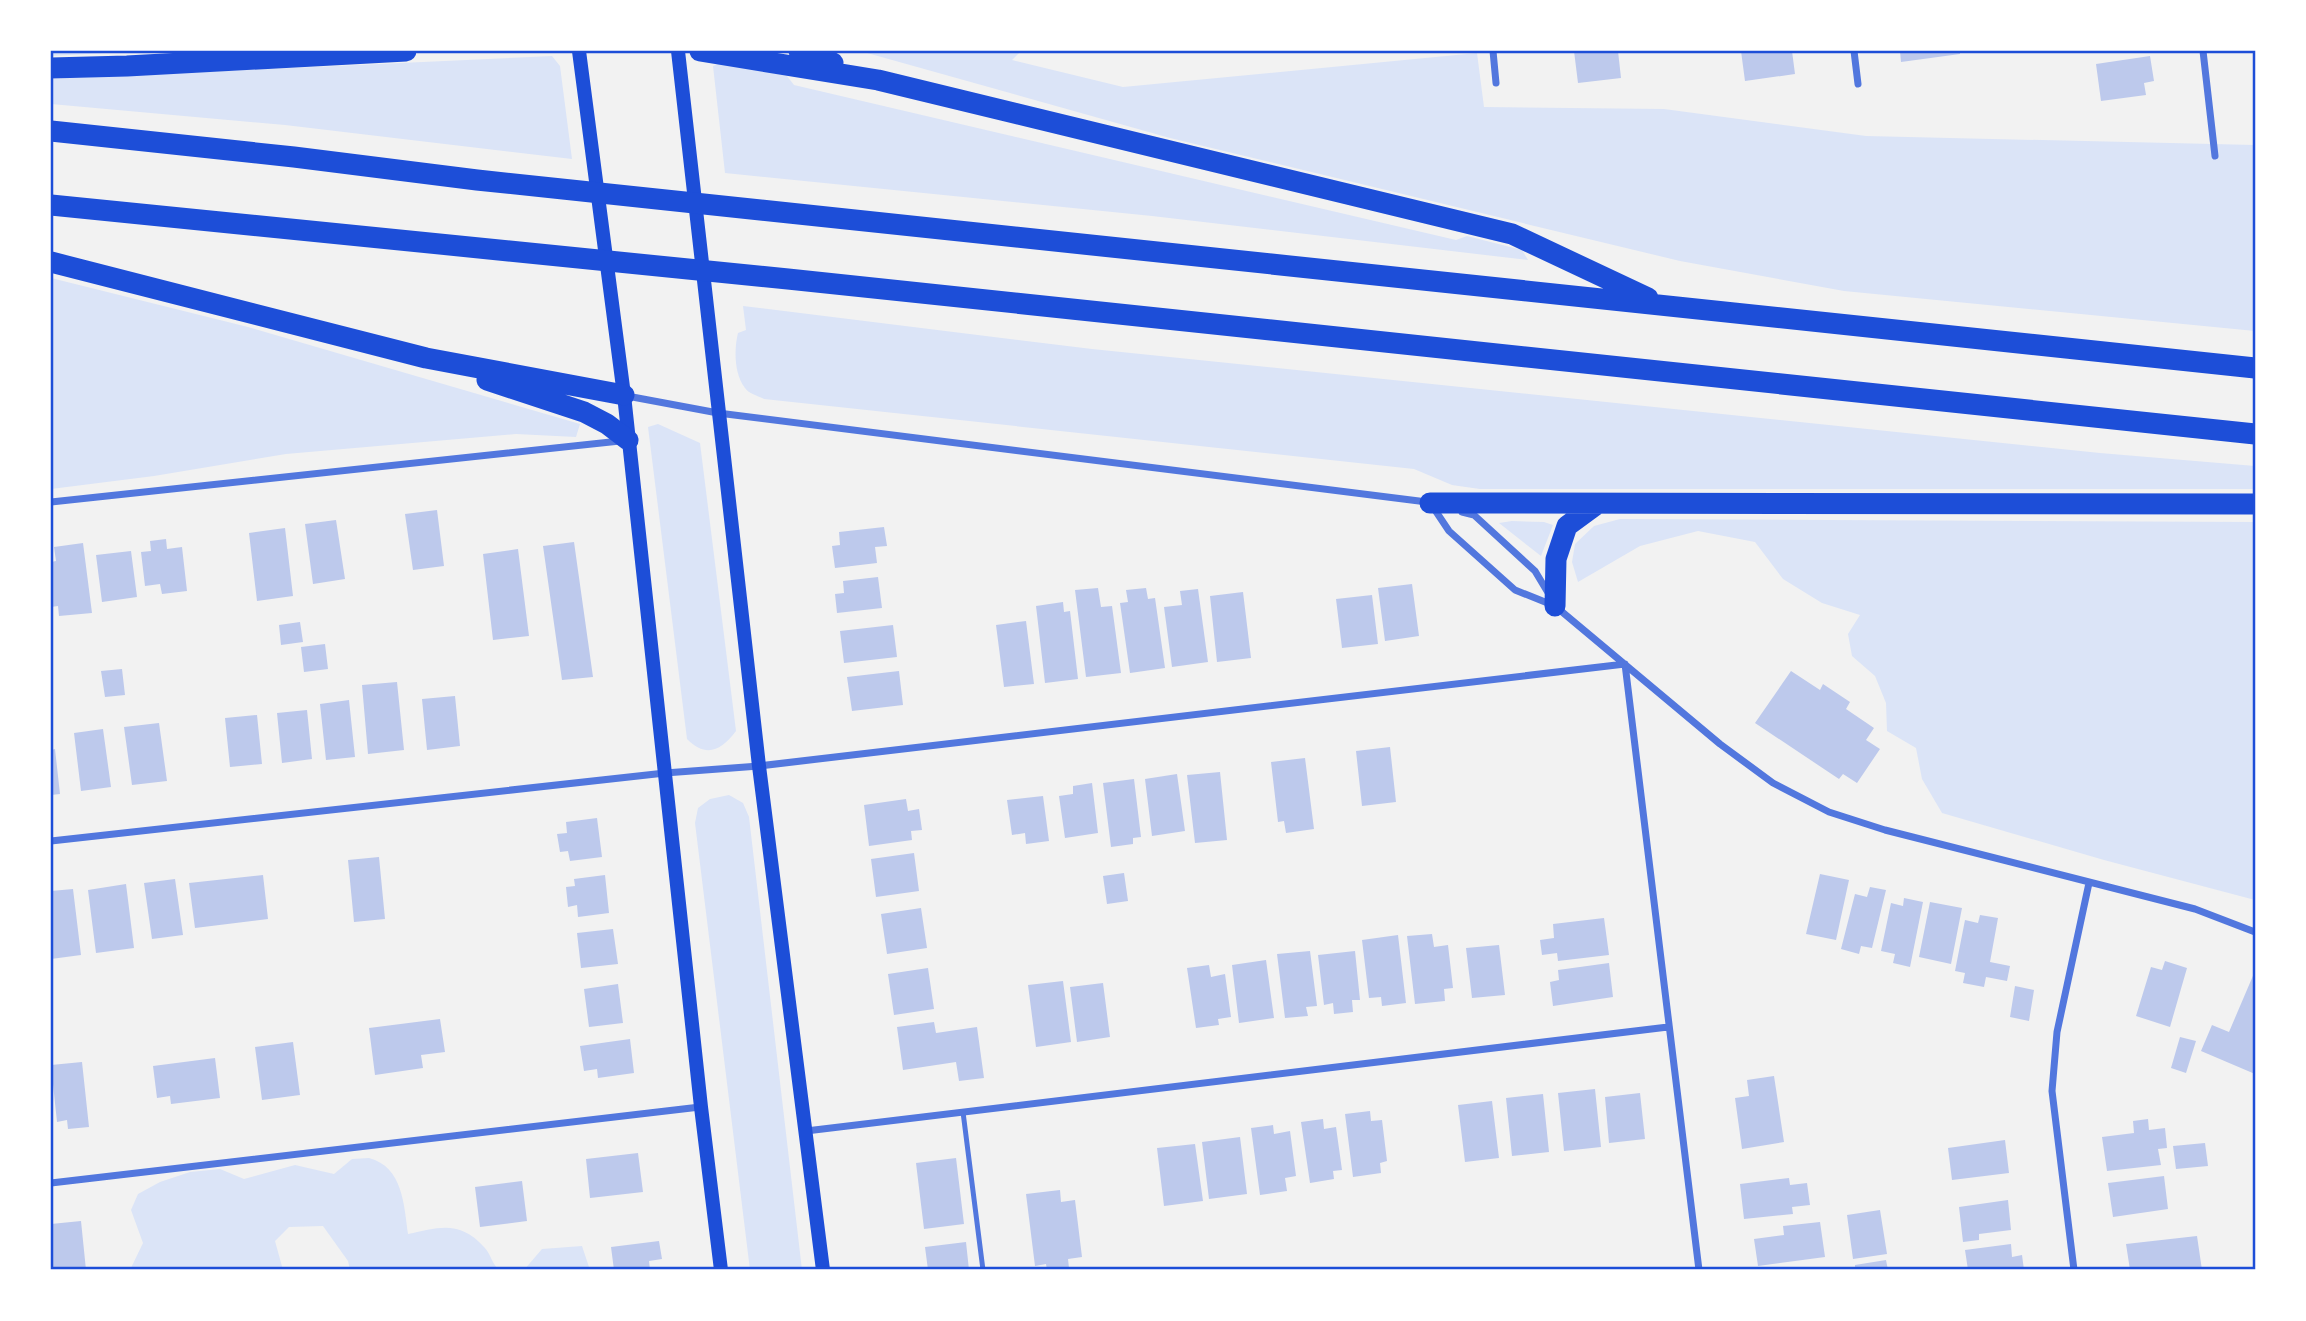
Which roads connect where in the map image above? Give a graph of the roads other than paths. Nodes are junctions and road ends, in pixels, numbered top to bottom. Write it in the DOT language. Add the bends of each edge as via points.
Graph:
graph roads {
  1 [pos="406,51"];
  2 [pos="579,51"];
  3 [pos="678,51"];
  4 [pos="700,51"];
  5 [pos="799,51"];
  6 [pos="1493,51"];
  7 [pos="1854,51"];
  8 [pos="2203,51"];
  9 [pos="51,68"];
  10 [pos="878,80"];
  11 [pos="1496,83"];
  12 [pos="1857,84"];
  13 [pos="51,131"];
  14 [pos="2215,156"];
  15 [pos="51,205"];
  16 [pos="51,262"];
  17 [pos="1663,305"];
  18 [pos="425,358"];
  19 [pos="2255,368"];
  20 [pos="624,395"];
  21 [pos="718,413"];
  22 [pos="2255,434"];
  23 [pos="628,440"];
  24 [pos="51,502"];
  25 [pos="1430,503"];
  26 [pos="1597,504"];
  27 [pos="2255,504"];
  28 [pos="1555,606"];
  29 [pos="1625,664"];
  30 [pos="758,766"];
  31 [pos="665,773"];
  32 [pos="51,841"];
  33 [pos="2089,883"];
  34 [pos="2255,932"];
  35 [pos="1668,1027"];
  36 [pos="701,1107"];
  37 [pos="963,1112"];
  38 [pos="806,1131"];
  39 [pos="51,1183"];
  40 [pos="722,1270"];
  41 [pos="823,1270"];
  42 [pos="983,1270"];
  43 [pos="1699,1270"];
  44 [pos="2074,1270"];
  1 -- 9 [label="highway"];
  2 -- 20 [label="main road"];
  3 -- 21 [label="main road"];
  4 -- 10 [label="highway"];
  5 -- 10 [label="highway"];
  6 -- 11 [label="street"];
  7 -- 12 [label="street"];
  8 -- 14 [label="street"];
  10 -- 17 [label="highway" via="1511,234"];
  13 -- 17 [label="highway"];
  15 -- 22 [label="highway"];
  16 -- 18 [label="highway"];
  17 -- 19 [label="highway"];
  18 -- 20 [label="highway"];
  18 -- 23 [label="highway" via="584,412"];
  20 -- 21 [label="street"];
  20 -- 23 [label="main road"];
  21 -- 25 [label="street"];
  21 -- 30 [label="main road"];
  23 -- 24 [label="street"];
  23 -- 31 [label="main road"];
  25 -- 26 [label="highway"];
  25 -- 28 [label="street" via="1449,531 1515,590"];
  25 -- 28 [label="street" via="1474,515 1535,571"];
  26 -- 27 [label="highway"];
  26 -- 28 [label="highway" via="1567,526 1556,559"];
  28 -- 29 [label="street"];
  29 -- 30 [label="street"];
  29 -- 33 [label="street" via="1773,783 1829,812"];
  29 -- 35 [label="street"];
  30 -- 31 [label="street"];
  30 -- 38 [label="main road"];
  31 -- 32 [label="street"];
  31 -- 36 [label="main road"];
  33 -- 34 [label="street" via="2196,909"];
  33 -- 44 [label="street" via="2057,1032 2052,1091"];
  35 -- 37 [label="street"];
  35 -- 43 [label="street"];
  36 -- 39 [label="street"];
  36 -- 40 [label="main road"];
  37 -- 38 [label="street"];
  37 -- 42 [label="lane"];
  38 -- 41 [label="main road"];
}
